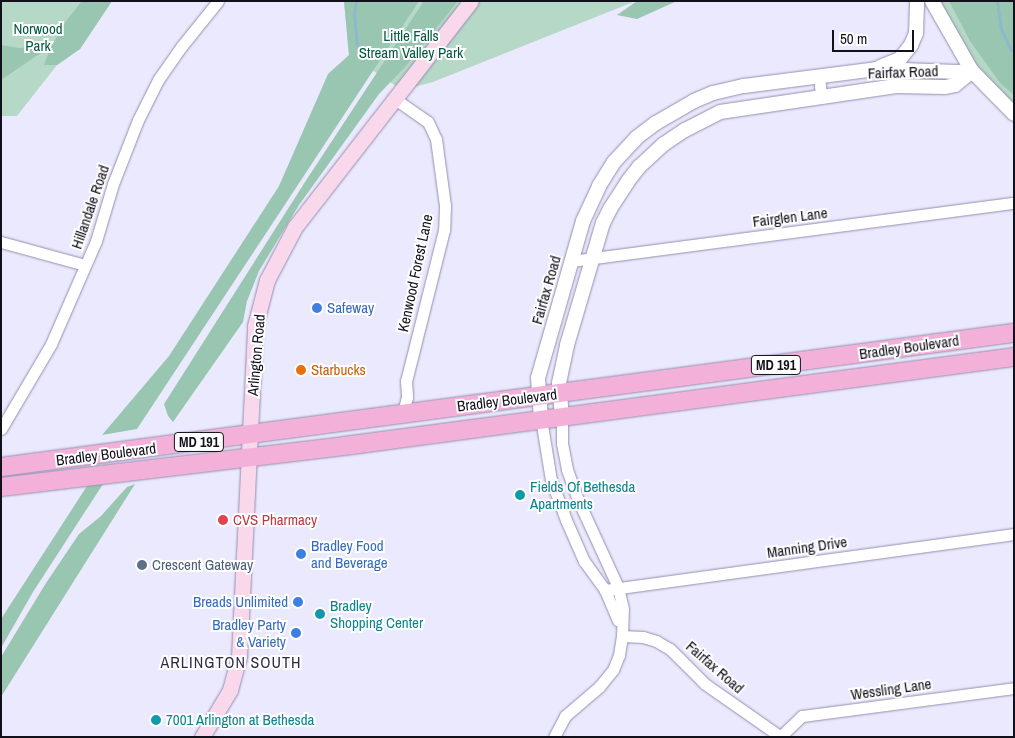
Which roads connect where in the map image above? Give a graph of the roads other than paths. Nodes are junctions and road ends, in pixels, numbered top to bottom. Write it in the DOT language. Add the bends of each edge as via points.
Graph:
graph roads {
  1 [pos="218,1"];
  2 [pos="471,1"];
  3 [pos="917,1"];
  4 [pos="932,1"];
  5 [pos="876,69"];
  6 [pos="972,71"];
  7 [pos="819,76"];
  8 [pos="821,96"];
  9 [pos="395,98"];
  10 [pos="1014,114"];
  11 [pos="1014,203"];
  12 [pos="1,242"];
  13 [pos="592,258"];
  14 [pos="571,260"];
  15 [pos="85,265"];
  16 [pos="1014,333"];
  17 [pos="1014,357"];
  18 [pos="559,394"];
  19 [pos="538,396"];
  20 [pos="405,405"];
  21 [pos="562,417"];
  22 [pos="541,419"];
  23 [pos="1,429"];
  24 [pos="250,436"];
  25 [pos="249,458"];
  26 [pos="1,467"];
  27 [pos="1,487"];
  28 [pos="1014,534"];
  29 [pos="618,587"];
  30 [pos="605,590"];
  31 [pos="622,636"];
  32 [pos="1014,688"];
  33 [pos="202,737"];
  34 [pos="554,737"];
  35 [pos="781,737"];
  1 -- 15 [label="street, Hillandale Road" via="158,80 113,184 96,241"];
  2 -- 9 [label="main road, Arlington Road"];
  3 -- 5 [label="street" via="916,33 911,45 900,59"];
  4 -- 6 [label="street"];
  5 -- 6 [label="street, Fairfax Road"];
  5 -- 7 [label="street, Fairfax Road"];
  6 -- 8 [label="street, Fairfax Road" via="955,85 945,87 896,86"];
  6 -- 10 [label="street"];
  7 -- 8 [label="street"];
  7 -- 14 [label="street, Fairfax Road" via="713,93 656,123 636,138 614,162 599,186 583,220"];
  8 -- 13 [label="street, Fairfax Road" via="720,112 671,139 650,156 628,181 610,209"];
  9 -- 20 [label="street, Kenwood Forest Lane" via="428,122 436,139 445,206 444,230 406,381"];
  9 -- 24 [label="main road, Arlington Road" via="295,228 267,280 256,326"];
  11 -- 13 [label="street, Fairglen Lane"];
  12 -- 15 [label="street"];
  13 -- 14 [label="street, Fairglen Lane"];
  13 -- 18 [label="street, Fairfax Road" via="567,345"];
  14 -- 19 [label="street, Fairfax Road" via="538,378"];
  15 -- 23 [label="street, Hillandale Road" via="51,344"];
  16 -- 18 [label="main road, Bradley Boulevard / MD 191"];
  17 -- 21 [label="main road, Bradley Boulevard / MD 191"];
  18 -- 19 [label="main road, Bradley Boulevard / MD 191"];
  18 -- 21 [label="street, Fairfax Road"];
  19 -- 20 [label="main road, Bradley Boulevard / MD 191"];
  19 -- 22 [label="street, Fairfax Road"];
  20 -- 24 [label="main road, Bradley Boulevard / MD 191"];
  21 -- 22 [label="main road, Bradley Boulevard / MD 191"];
  21 -- 29 [label="street, Fairfax Road" via="562,444 567,469"];
  22 -- 25 [label="main road, Bradley Boulevard / MD 191"];
  22 -- 30 [label="street, Fairfax Road" via="551,480 584,561"];
  24 -- 25 [label="main road, Arlington Road"];
  24 -- 26 [label="main road, Bradley Boulevard / MD 191"];
  25 -- 27 [label="main road, Bradley Boulevard / MD 191"];
  25 -- 33 [label="main road, Arlington Road" via="239,657 230,690"];
  28 -- 29 [label="street, Manning Drive"];
  29 -- 30 [label="street, Manning Drive"];
  29 -- 31 [label="street, Fairfax Road" via="623,609"];
  30 -- 31 [label="street, Fairfax Road" via="616,611"];
  31 -- 34 [label="street" via="613,670 599,687 565,716"];
  31 -- 35 [label="street, Fairfax Road" via="643,637 670,649 705,684"];
  32 -- 35 [label="street, Wessling Lane" via="802,716"];
}
